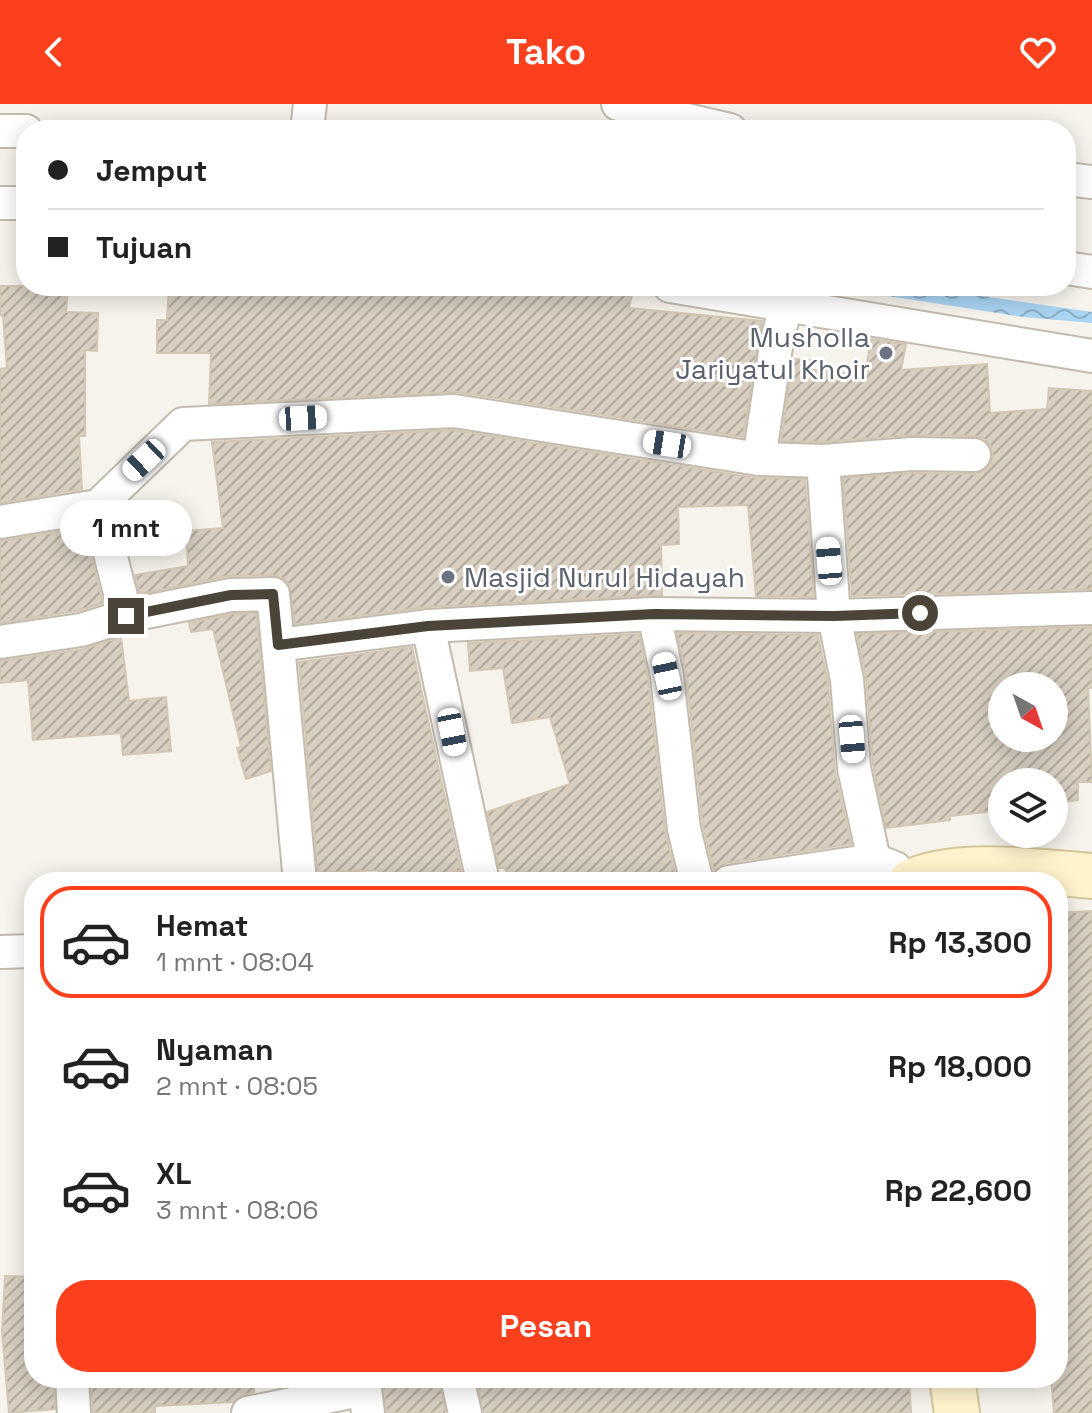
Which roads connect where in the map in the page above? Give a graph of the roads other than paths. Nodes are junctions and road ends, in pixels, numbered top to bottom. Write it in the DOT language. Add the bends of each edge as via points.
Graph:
graph roads {
  1 [pos="618,104"];
  2 [pos="687,120"];
  3 [pos="728,296"];
  4 [pos="786,306"];
  5 [pos="1092,356"];
  6 [pos="974,455"];
  7 [pos="759,459"];
  8 [pos="823,461"];
  9 [pos="98,506"];
  10 [pos="0,522"];
  11 [pos="1092,608"];
  12 [pos="654,614"];
  13 [pos="126,616"];
  14 [pos="834,616"];
  15 [pos="428,626"];
  16 [pos="0,642"];
  17 [pos="278,645"];
  18 [pos="874,860"];
  19 [pos="299,872"];
  20 [pos="481,872"];
  21 [pos="695,872"];
  22 [pos="795,872"];
  23 [pos="900,872"];
  24 [pos="972,872"];
  25 [pos="1035,872"];
  26 [pos="1068,874"];
  27 [pos="1092,876"];
  28 [pos="24,951"];
  29 [pos="0,952"];
  30 [pos="73,1388"];
  31 [pos="459,1388"];
  32 [pos="953,1388"];
  33 [pos="74,1413"];
  34 [pos="248,1413"];
  35 [pos="368,1413"];
  36 [pos="465,1413"];
  37 [pos="957,1413"];
  1 -- 2 [label="street"];
  3 -- 4 [label="street"];
  4 -- 5 [label="street"];
  4 -- 7 [label="street"];
  6 -- 8 [label="street"];
  7 -- 8 [label="street"];
  7 -- 9 [label="street" via="454,411 183,424"];
  8 -- 14 [label="street"];
  9 -- 10 [label="street"];
  9 -- 13 [label="street"];
  11 -- 14 [label="street"];
  12 -- 14 [label="street"];
  12 -- 15 [label="street"];
  12 -- 21 [label="street"];
  13 -- 16 [label="street" via="81,630"];
  13 -- 17 [label="street" via="231,595 273,594"];
  14 -- 18 [label="street" via="847,680 854,768"];
  15 -- 17 [label="street"];
  15 -- 20 [label="street"];
  17 -- 19 [label="street"];
  18 -- 22 [label="street"];
  18 -- 23 [label="street"];
  24 -- 25 [label="street"];
  26 -- 27 [label="street"];
  28 -- 29 [label="street"];
  30 -- 33 [label="street"];
  31 -- 36 [label="street"];
  32 -- 37 [label="street"];
  34 -- 35 [label="street" via="365,1389"];
}
